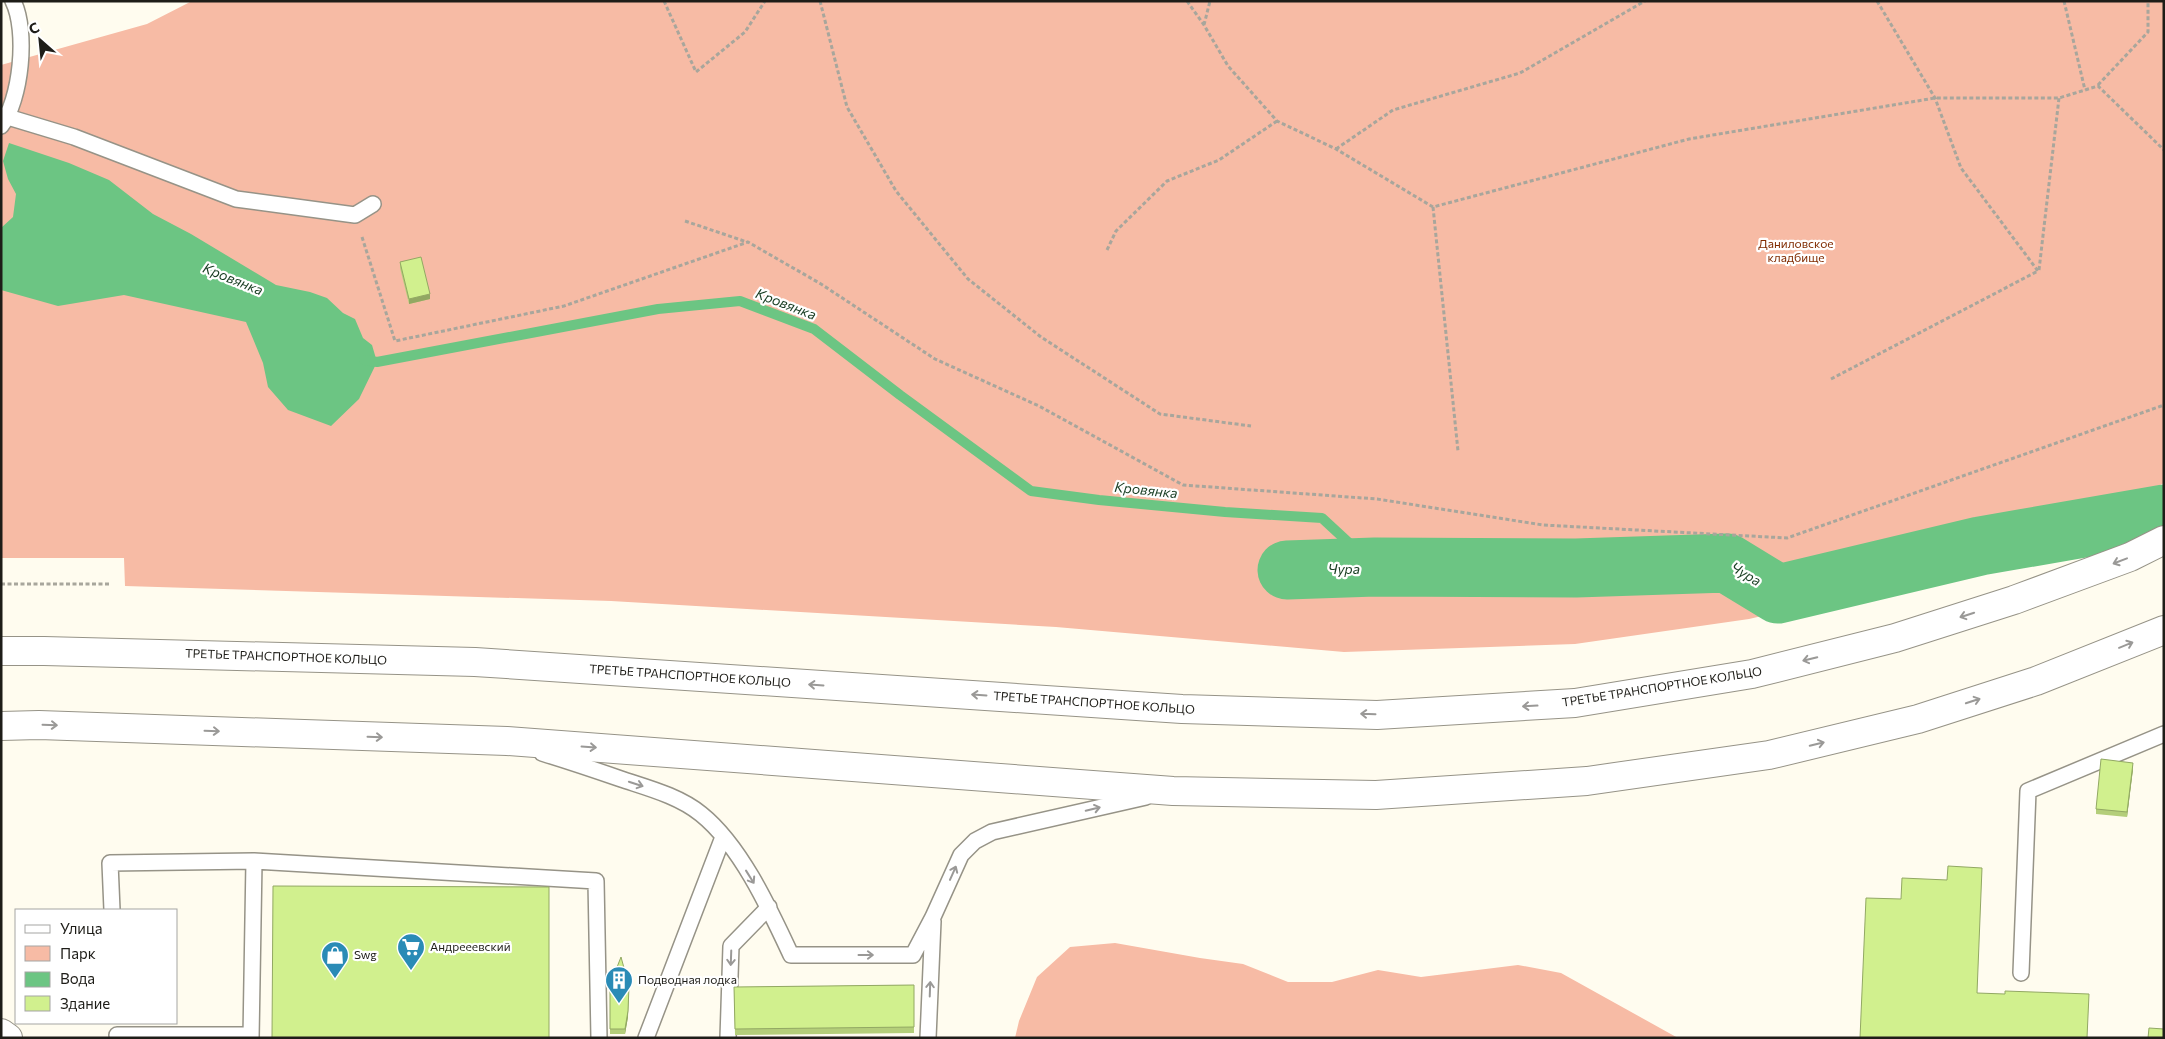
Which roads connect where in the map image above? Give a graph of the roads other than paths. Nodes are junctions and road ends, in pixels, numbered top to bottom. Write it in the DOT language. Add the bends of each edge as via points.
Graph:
graph roads {
  1 [pos="13,1"];
  2 [pos="4,119"];
  3 [pos="373,204"];
  4 [pos="2164,540"];
  5 [pos="2164,630"];
  6 [pos="1,651"];
  7 [pos="1,726"];
  8 [pos="2164,734"];
  9 [pos="507,741"];
  10 [pos="1173,791"];
  11 [pos="723,837"];
  12 [pos="254,861"];
  13 [pos="769,907"];
  14 [pos="112,909"];
  15 [pos="933,917"];
  16 [pos="2021,973"];
  17 [pos="117,1032"];
  18 [pos="1,1033"];
  19 [pos="251,1037"];
  20 [pos="8,1038"];
  21 [pos="599,1038"];
  22 [pos="646,1038"];
  23 [pos="728,1038"];
  24 [pos="928,1038"];
  1 -- 2 [label="lane" via="21,32 18,87"];
  2 -- 3 [label="lane" via="74,136 236,198 355,215"];
  4 -- 6 [label="main road, ТРЕТЬЕ ТРАНСПОРТНОЕ КОЛЬЦО, one-way" via="2130,557 2014,600 1896,638 1752,674 1575,703 1377,715 1182,709 475,662"];
  10 -- 5 [label="main road, one-way" via="1376,795 1587,781 1769,755 1927,716 2036,681"];
  7 -- 9 [label="main road, one-way"];
  8 -- 16 [label="lane" via="2028,791"];
  9 -- 10 [label="main road, one-way"];
  9 -- 11 [label="lane, one-way" via="662,793 701,814"];
  15 -- 10 [label="lane, one-way" via="961,855 975,841 992,832"];
  11 -- 13 [label="lane, one-way"];
  11 -- 22 [label="lane"];
  12 -- 14 [label="lane" via="110,862"];
  12 -- 19 [label="lane"];
  12 -- 21 [label="lane" via="596,881"];
  13 -- 15 [label="lane, one-way" via="791,955 913,955"];
  13 -- 23 [label="lane, one-way" via="731,946"];
  24 -- 15 [label="lane, one-way"];
  17 -- 19 [label="lane"];
  18 -- 20 [label="main road"];
}
